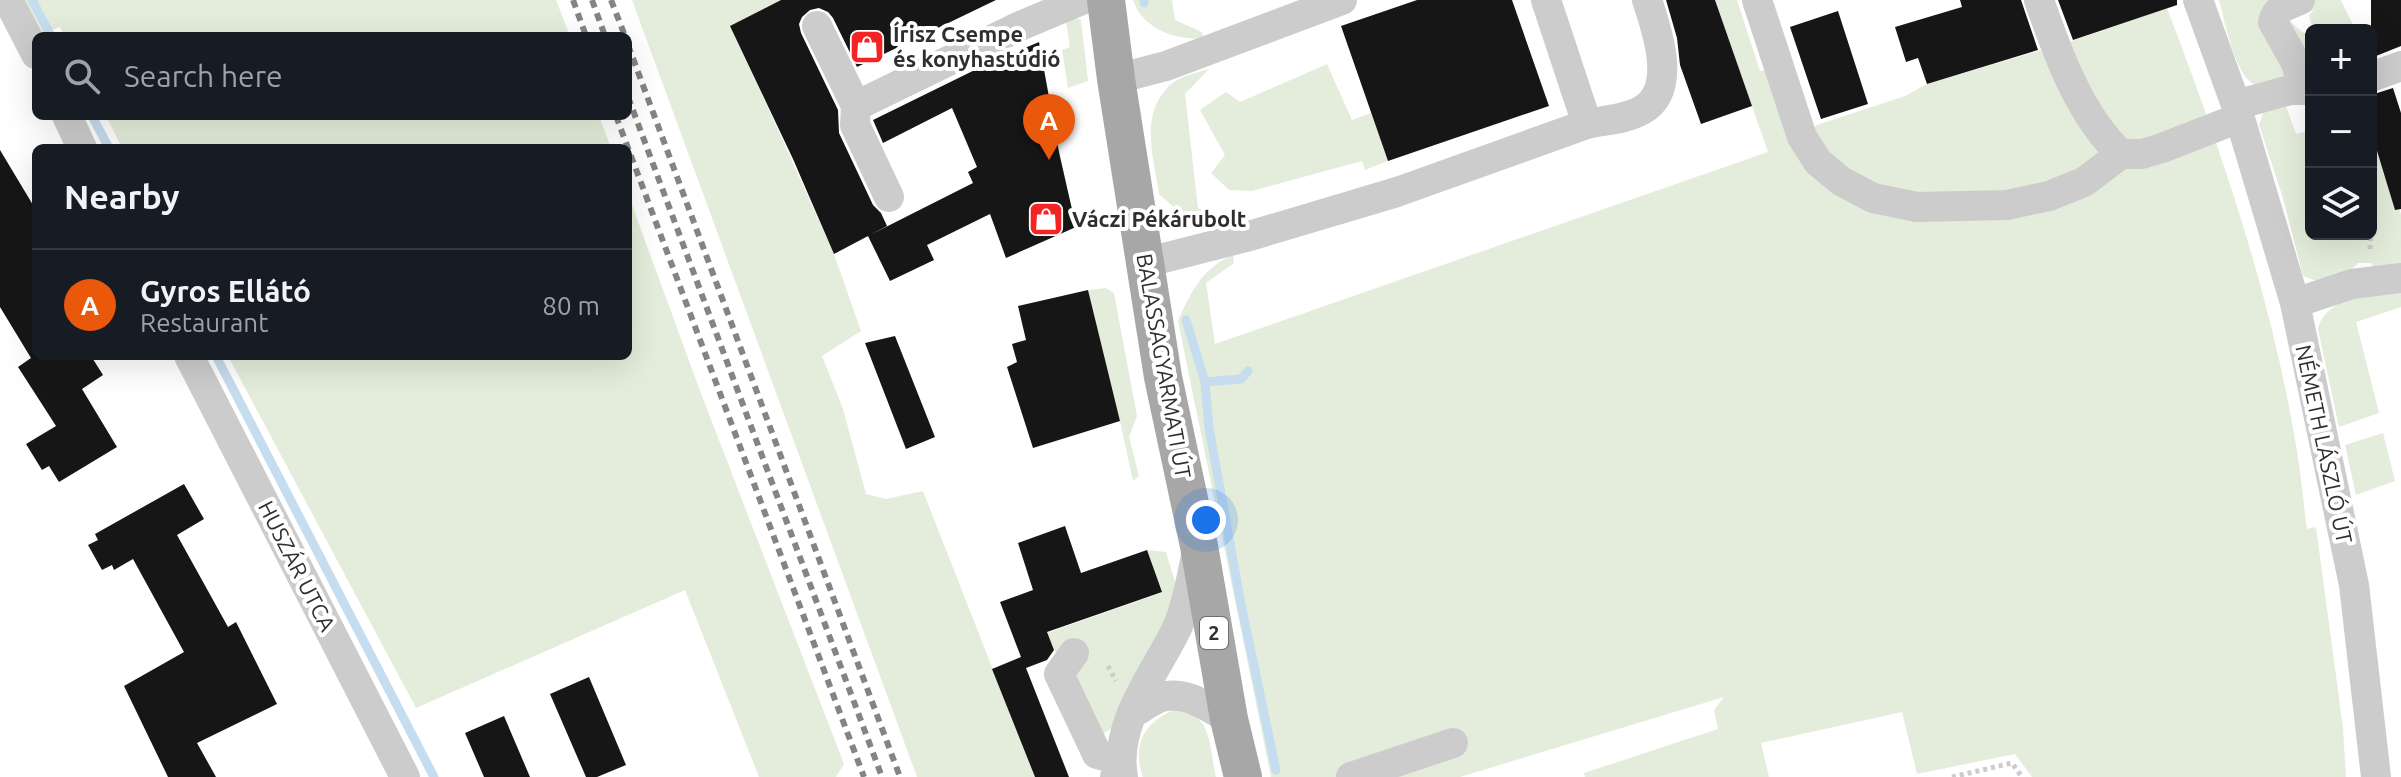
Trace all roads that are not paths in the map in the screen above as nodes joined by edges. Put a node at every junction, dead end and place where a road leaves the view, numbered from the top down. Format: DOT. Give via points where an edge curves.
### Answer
graph roads {
  1 [pos="8,0"];
  2 [pos="1082,0"];
  3 [pos="1106,0"];
  4 [pos="1342,0"];
  5 [pos="1546,0"];
  6 [pos="1647,0"];
  7 [pos="1757,0"];
  8 [pos="2039,0"];
  9 [pos="2300,0"];
  10 [pos="2202,6"];
  11 [pos="817,26"];
  12 [pos="32,46"];
  13 [pos="2401,66"];
  14 [pos="2377,75"];
  15 [pos="1116,79"];
  16 [pos="2305,86"];
  17 [pos="2305,89"];
  18 [pos="856,106"];
  19 [pos="2238,112"];
  20 [pos="69,120"];
  21 [pos="1587,124"];
  22 [pos="80,144"];
  23 [pos="2121,154"];
  24 [pos="889,197"];
  25 [pos="1144,263"];
  26 [pos="2401,278"];
  27 [pos="2295,303"];
  28 [pos="191,360"];
  29 [pos="1199,546"];
  30 [pos="1074,653"];
  31 [pos="1133,713"];
  32 [pos="1229,719"];
  33 [pos="1453,743"];
  34 [pos="1119,771"];
  35 [pos="405,777"];
  36 [pos="1243,777"];
  37 [pos="1351,777"];
  38 [pos="2376,777"];
  1 -- 12 [label="street"];
  2 -- 18 [label="street"];
  3 -- 15 [label="main road, BALASSAGYARMATI ÚT / 2"];
  4 -- 15 [label="street" via="1166,66"];
  5 -- 21 [label="street"];
  6 -- 21 [label="street" via="1670,57 1658,93 1645,109"];
  7 -- 23 [label="street" via="1802,137 1818,162 1873,198 1917,207 2007,205 2084,182"];
  8 -- 23 [label="street" via="2061,63 2108,142"];
  9 -- 16 [label="street" via="2282,7 2273,22"];
  10 -- 19 [label="street, NÉMETH LÁSZLÓ ÚT"];
  11 -- 18 [label="street"];
  13 -- 14 [label="street"];
  15 -- 25 [label="main road, BALASSAGYARMATI ÚT / 2"];
  17 -- 19 [label="street"];
  18 -- 24 [label="street" via="855,125"];
  19 -- 23 [label="street" via="2162,148"];
  19 -- 27 [label="street, NÉMETH LÁSZLÓ ÚT"];
  20 -- 22 [label="street"];
  21 -- 25 [label="street" via="1397,192"];
  25 -- 29 [label="main road, BALASSAGYARMATI ÚT / 2"];
  26 -- 27 [label="street" via="2352,284"];
  27 -- 38 [label="street, NÉMETH LÁSZLÓ ÚT" via="2354,585"];
  28 -- 35 [label="street, HUSZÁR UTCA"];
  29 -- 31 [label="street" via="1177,628"];
  29 -- 32 [label="main road, BALASSAGYARMATI ÚT / 2"];
  30 -- 34 [label="street" via="1059,674 1097,754"];
  31 -- 32 [label="street" via="1161,697 1179,696"];
  31 -- 34 [label="street"];
  32 -- 36 [label="main road, BALASSAGYARMATI ÚT / 2"];
  33 -- 37 [label="street"];
}
